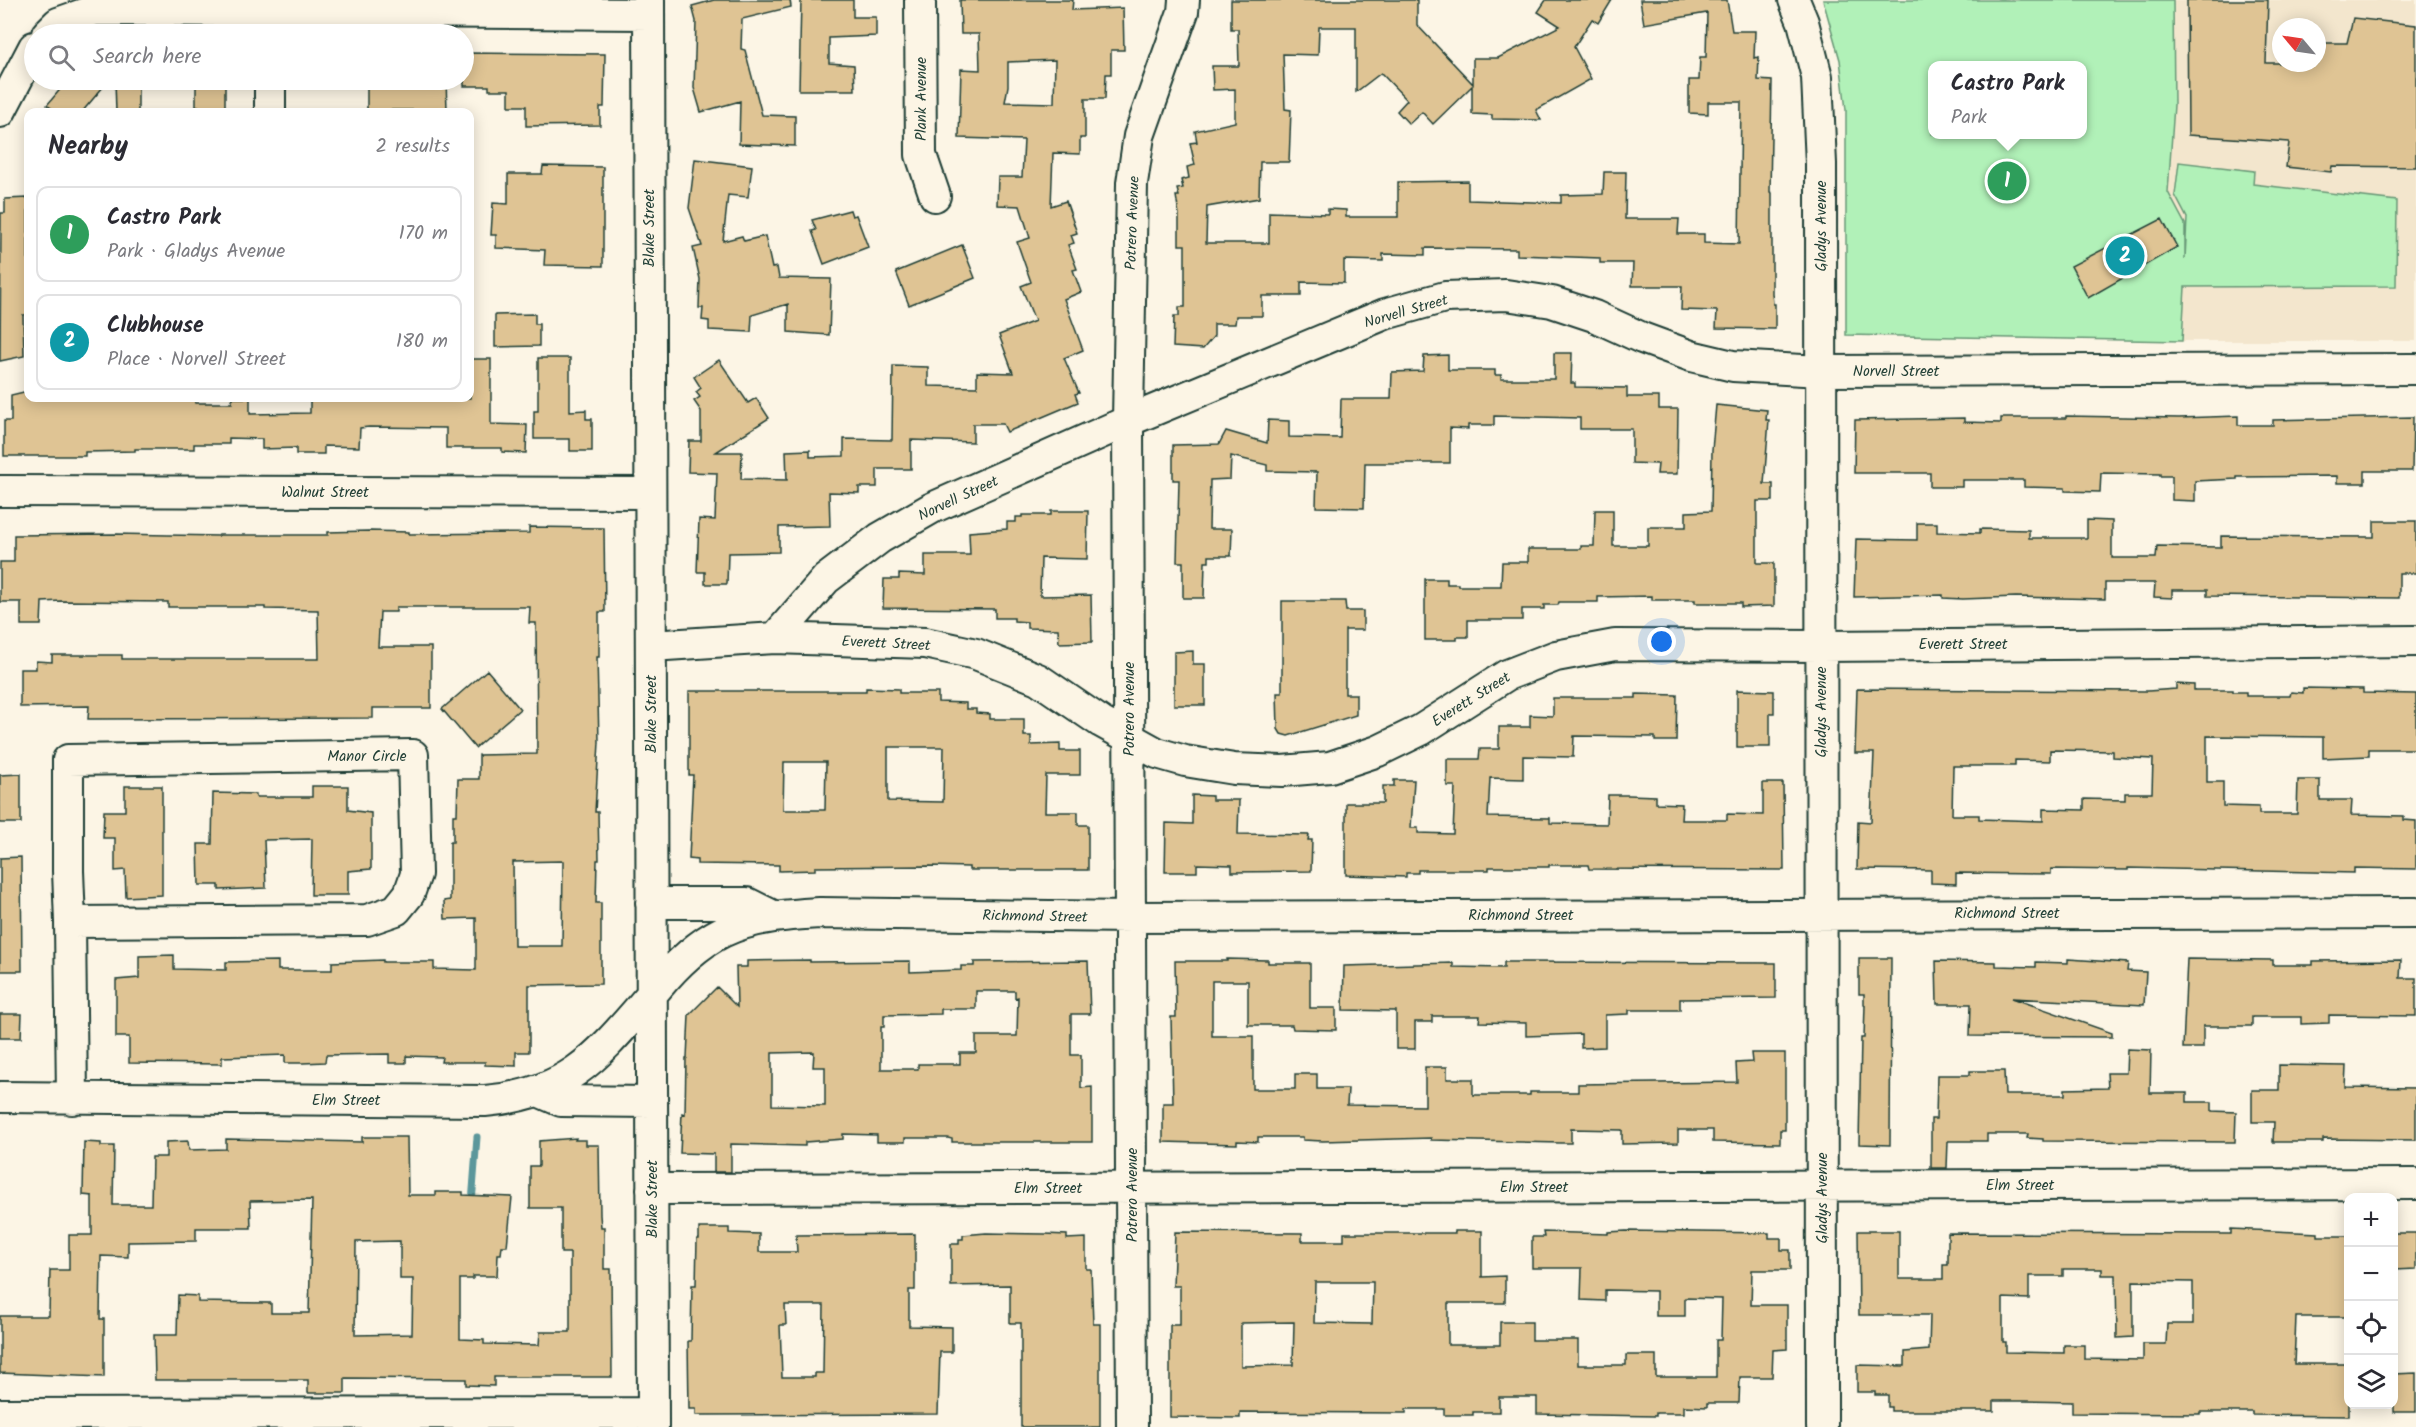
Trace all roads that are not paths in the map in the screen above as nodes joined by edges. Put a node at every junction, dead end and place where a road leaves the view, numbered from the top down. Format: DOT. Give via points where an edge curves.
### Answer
graph roads {
  1 [pos="920,0"];
  2 [pos="1185,0"];
  3 [pos="1794,0"];
  4 [pos="649,7"];
  5 [pos="56,24"];
  6 [pos="270,24"];
  7 [pos="24,66"];
  8 [pos="270,90"];
  9 [pos="270,108"];
  10 [pos="0,112"];
  11 [pos="935,196"];
  12 [pos="2416,369"];
  13 [pos="1821,371"];
  14 [pos="1128,421"];
  15 [pos="0,491"];
  16 [pos="650,493"];
  17 [pos="775,638"];
  18 [pos="2416,641"];
  19 [pos="1821,645"];
  20 [pos="651,646"];
  21 [pos="1130,738"];
  22 [pos="651,903"];
  23 [pos="1821,913"];
  24 [pos="2416,913"];
  25 [pos="773,916"];
  26 [pos="1131,917"];
  27 [pos="70,922"];
  28 [pos="652,993"];
  29 [pos="538,1091"];
  30 [pos="0,1097"];
  31 [pos="72,1099"];
  32 [pos="651,1102"];
  33 [pos="2416,1184"];
  34 [pos="1822,1186"];
  35 [pos="1132,1188"];
  36 [pos="652,1189"];
  37 [pos="0,1414"];
  38 [pos="652,1420"];
  39 [pos="1132,1427"];
  40 [pos="1822,1427"];
  1 -- 11 [label="street, Plank Avenue" via="921,155"];
  2 -- 14 [label="street, Potrero Avenue" via="1138,136 1132,183"];
  3 -- 13 [label="street, Gladys Avenue" via="1817,77"];
  4 -- 6 [label="street"];
  4 -- 16 [label="street, Blake Street"];
  5 -- 6 [label="street" via="95,10"];
  7 -- 10 [label="street"];
  8 -- 9 [label="street"];
  12 -- 13 [label="street, Norvell Street"];
  13 -- 14 [label="street, Norvell Street" via="1733,366 1691,356 1552,302 1506,295 1445,297 1385,314"];
  13 -- 19 [label="street, Gladys Avenue"];
  14 -- 17 [label="street, Norvell Street" via="932,508 880,538 826,579"];
  14 -- 21 [label="street, Potrero Avenue"];
  15 -- 16 [label="street, Walnut Street"];
  16 -- 20 [label="street, Blake Street"];
  17 -- 20 [label="street"];
  17 -- 21 [label="street, Everett Street" via="926,643 976,654 1038,679"];
  18 -- 19 [label="street, Everett Street"];
  19 -- 21 [label="street, Everett Street" via="1615,645 1556,656 1507,675 1421,730 1378,751 1330,767 1234,769 1157,753"];
  19 -- 23 [label="street, Gladys Avenue"];
  20 -- 22 [label="street, Blake Street"];
  21 -- 26 [label="street, Potrero Avenue"];
  22 -- 25 [label="street" via="747,903"];
  22 -- 28 [label="street, Blake Street"];
  23 -- 24 [label="street, Richmond Street"];
  23 -- 26 [label="street, Richmond Street"];
  23 -- 34 [label="street, Gladys Avenue"];
  25 -- 26 [label="street, Richmond Street" via="820,913"];
  25 -- 28 [label="street, Richmond Street" via="722,932 679,962"];
  26 -- 35 [label="street, Potrero Avenue"];
  27 -- 27 [label="street, Manor Circle" via="367,920 396,910 409,894 416,874 413,755 68,760"];
  27 -- 31 [label="street, Manor Circle"];
  28 -- 29 [label="street, Elm Street" via="605,1048 577,1072"];
  28 -- 32 [label="street, Blake Street"];
  29 -- 31 [label="street, Elm Street" via="513,1099 485,1101"];
  29 -- 32 [label="street" via="561,1101"];
  30 -- 31 [label="street, Elm Street"];
  32 -- 36 [label="street, Blake Street"];
  33 -- 34 [label="street, Elm Street"];
  34 -- 35 [label="street, Elm Street"];
  34 -- 40 [label="street, Gladys Avenue"];
  35 -- 36 [label="street, Elm Street"];
  35 -- 39 [label="street, Potrero Avenue"];
  36 -- 38 [label="street, Blake Street"];
  37 -- 38 [label="street"];
}
